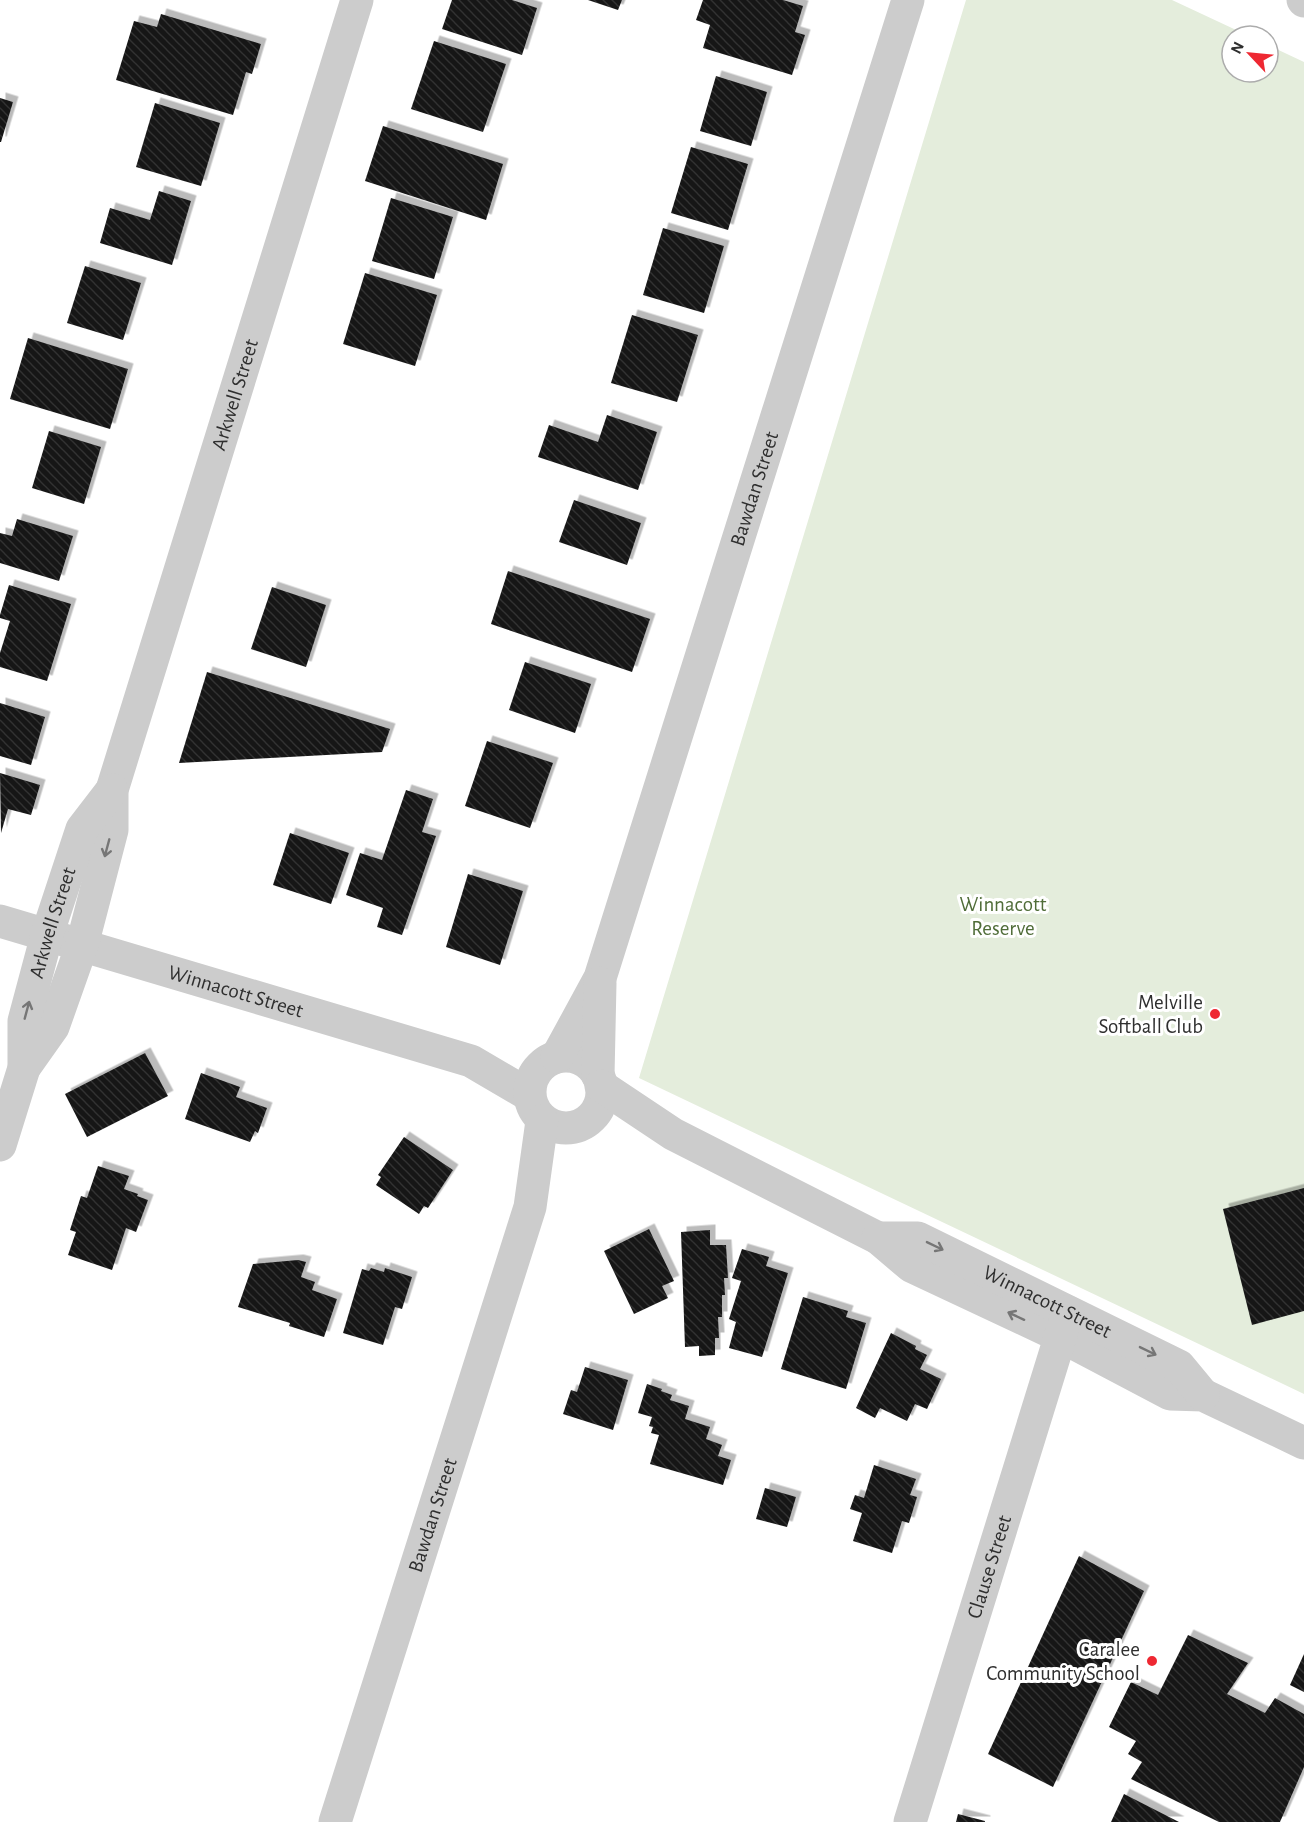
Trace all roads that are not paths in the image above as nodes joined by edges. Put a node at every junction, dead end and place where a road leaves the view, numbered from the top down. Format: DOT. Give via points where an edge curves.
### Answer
graph roads {
  1 [pos="357,0"];
  2 [pos="908,0"];
  3 [pos="112,790"];
  4 [pos="0,921"];
  5 [pos="46,935"];
  6 [pos="82,945"];
  7 [pos="600,978"];
  8 [pos="471,1061"];
  9 [pos="549,1061"];
  10 [pos="24,1068"];
  11 [pos="600,1081"];
  12 [pos="558,1116"];
  13 [pos="673,1134"];
  14 [pos="0,1145"];
  15 [pos="1064,1324"];
  16 [pos="1304,1443"];
  17 [pos="335,1822"];
  18 [pos="910,1822"];
  1 -- 3 [label="street, Arkwell Street"];
  2 -- 7 [label="street, Bawdan Street"];
  3 -- 5 [label="street, Arkwell Street" via="82,829"];
  3 -- 6 [label="street, Arkwell Street, one-way" via="112,830"];
  4 -- 5 [label="street, Winnacott Street"];
  5 -- 6 [label="street, Winnacott Street"];
  10 -- 5 [label="street, Arkwell Street, one-way" via="24,1021"];
  6 -- 8 [label="street, Winnacott Street"];
  6 -- 10 [label="street, Arkwell Street" via="53,1027"];
  7 -- 9 [label="street, Bawdan Street"];
  7 -- 11 [label="street, Bawdan Street"];
  8 -- 9 [label="street, Winnacott Street"];
  8 -- 12 [label="street, Winnacott Street"];
  9 -- 11 [label="street" via="575,1057 585,1061"];
  9 -- 12 [label="street" via="531,1080"];
  10 -- 14 [label="street, Arkwell Street"];
  11 -- 12 [label="street" via="599,1107"];
  11 -- 13 [label="street, Winnacott Street"];
  12 -- 13 [label="street, Winnacott Street"];
  12 -- 17 [label="street, Bawdan Street"];
  13 -- 15 [label="street, Winnacott Street" via="878,1238 911,1266"];
  15 -- 16 [label="street, Winnacott Street" via="1170,1394 1203,1395"];
  15 -- 18 [label="street, Clause Street"];
}
